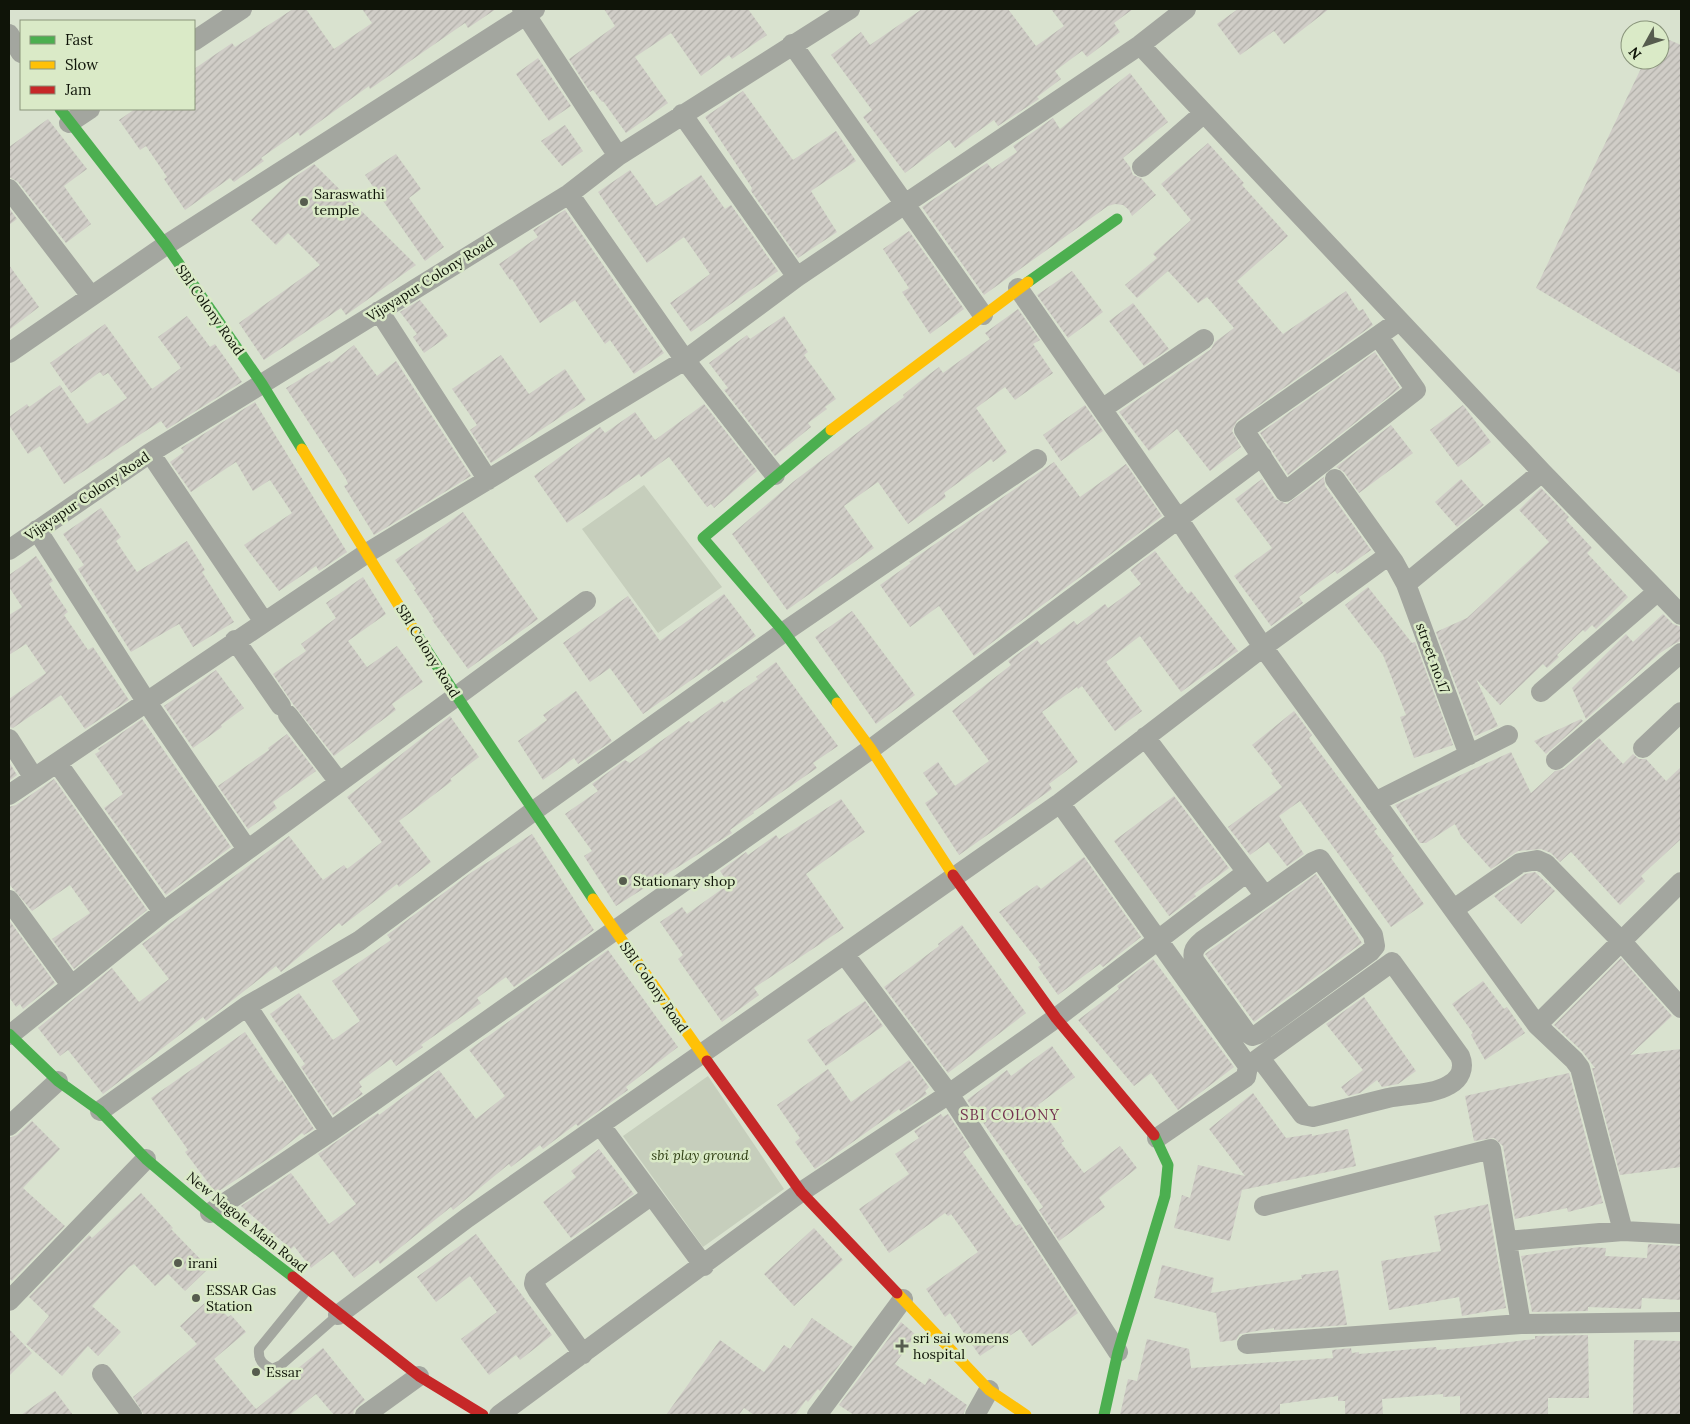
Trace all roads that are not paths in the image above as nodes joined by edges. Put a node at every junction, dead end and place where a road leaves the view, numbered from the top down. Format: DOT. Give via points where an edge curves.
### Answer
graph roads {
  1 [pos="242,9"];
  2 [pos="850,9"];
  3 [pos="1186,9"];
  4 [pos="528,11"];
  5 [pos="9,34"];
  6 [pos="195,40"];
  7 [pos="792,44"];
  8 [pos="1140,45"];
  9 [pos="20,51"];
  10 [pos="86,110"];
  11 [pos="1204,113"];
  12 [pos="682,114"];
  13 [pos="64,116"];
  14 [pos="618,156"];
  15 [pos="1142,167"];
  16 [pos="9,189"];
  17 [pos="569,194"];
  18 [pos="904,202"];
  19 [pos="1117,219"];
  20 [pos="166,245"];
  21 [pos="797,277"];
  22 [pos="1018,288"];
  23 [pos="91,296"];
  24 [pos="378,311"];
  25 [pos="983,315"];
  26 [pos="1398,321"];
  27 [pos="1378,336"];
  28 [pos="1204,339"];
  29 [pos="1416,340"];
  30 [pos="9,353"];
  31 [pos="1393,358"];
  32 [pos="685,360"];
  33 [pos="262,384"];
  34 [pos="1102,409"];
  35 [pos="150,453"];
  36 [pos="1262,456"];
  37 [pos="1037,459"];
  38 [pos="1542,472"];
  39 [pos="775,475"];
  40 [pos="1336,479"];
  41 [pos="488,480"];
  42 [pos="1179,520"];
  43 [pos="37,530"];
  44 [pos="9,550"];
  45 [pos="367,553"];
  46 [pos="1391,558"];
  47 [pos="1406,584"];
  48 [pos="1657,592"];
  49 [pos="586,601"];
  50 [pos="1681,615"];
  51 [pos="264,622"];
  52 [pos="784,632"];
  53 [pos="235,640"];
  54 [pos="1263,647"];
  55 [pos="1681,653"];
  56 [pos="1541,692"];
  57 [pos="455,696"];
  58 [pos="146,701"];
  59 [pos="1681,712"];
  60 [pos="1508,735"];
  61 [pos="1145,737"];
  62 [pos="9,740"];
  63 [pos="1644,748"];
  64 [pos="871,749"];
  65 [pos="1469,756"];
  66 [pos="1556,760"];
  67 [pos="58,764"];
  68 [pos="34,778"];
  69 [pos="339,782"];
  70 [pos="9,795"];
  71 [pos="1375,802"];
  72 [pos="1060,803"];
  73 [pos="535,810"];
  74 [pos="247,849"];
  75 [pos="1247,872"];
  76 [pos="954,876"];
  77 [pos="1681,882"];
  78 [pos="1265,896"];
  79 [pos="9,900"];
  80 [pos="1454,909"];
  81 [pos="162,912"];
  82 [pos="1185,919"];
  83 [pos="613,930"];
  84 [pos="1158,940"];
  85 [pos="1202,942"];
  86 [pos="1622,942"];
  87 [pos="845,955"];
  88 [pos="71,985"];
  89 [pos="247,1006"];
  90 [pos="1681,1008"];
  91 [pos="1056,1018"];
  92 [pos="1537,1025"];
  93 [pos="9,1034"];
  94 [pos="703,1055"];
  95 [pos="1254,1062"];
  96 [pos="58,1081"];
  97 [pos="949,1094"];
  98 [pos="100,1111"];
  99 [pos="9,1126"];
  100 [pos="601,1126"];
  101 [pos="330,1132"];
  102 [pos="1158,1138"];
  103 [pos="146,1159"];
  104 [pos="801,1192"];
  105 [pos="652,1195"];
  106 [pos="1264,1206"];
  107 [pos="210,1213"];
  108 [pos="1623,1231"];
  109 [pos="1681,1234"];
  110 [pos="1507,1241"];
  111 [pos="704,1266"];
  112 [pos="306,1290"];
  113 [pos="903,1299"];
  114 [pos="9,1301"];
  115 [pos="338,1315"];
  116 [pos="1681,1322"];
  117 [pos="1521,1324"];
  118 [pos="1247,1344"];
  119 [pos="1118,1352"];
  120 [pos="583,1354"];
  121 [pos="102,1374"];
  122 [pos="419,1376"];
  123 [pos="990,1390"];
  124 [pos="125,1413"];
  125 [pos="366,1415"];
  126 [pos="482,1415"];
  127 [pos="499,1415"];
  128 [pos="817,1415"];
  129 [pos="974,1415"];
  130 [pos="1026,1415"];
  131 [pos="1104,1415"];
  1 -- 6 [label="street"];
  2 -- 7 [label="street, Vijayapur Colony Road"];
  3 -- 8 [label="street"];
  4 -- 14 [label="street"];
  4 -- 20 [label="street"];
  5 -- 9 [label="street"];
  7 -- 12 [label="street, Vijayapur Colony Road"];
  7 -- 18 [label="street"];
  8 -- 11 [label="street"];
  8 -- 18 [label="street"];
  10 -- 13 [label="street"];
  11 -- 15 [label="street"];
  11 -- 26 [label="street"];
  12 -- 14 [label="street, Vijayapur Colony Road"];
  12 -- 21 [label="street"];
  13 -- 20 [label="street, SBI Colony Road"];
  14 -- 17 [label="street, Vijayapur Colony Road"];
  16 -- 23 [label="street"];
  17 -- 24 [label="street, Vijayapur Colony Road"];
  17 -- 32 [label="street"];
  18 -- 21 [label="street"];
  18 -- 25 [label="street"];
  19 -- 22 [label="street"];
  20 -- 23 [label="street"];
  20 -- 33 [label="street, SBI Colony Road"];
  21 -- 32 [label="street"];
  22 -- 25 [label="street"];
  22 -- 34 [label="street"];
  23 -- 30 [label="street"];
  24 -- 33 [label="street, Vijayapur Colony Road"];
  24 -- 41 [label="street"];
  25 -- 39 [label="street"];
  26 -- 27 [label="street"];
  26 -- 29 [label="street"];
  27 -- 31 [label="street"];
  27 -- 36 [label="street" via="1244,430"];
  28 -- 34 [label="street"];
  29 -- 31 [label="street"];
  29 -- 38 [label="street"];
  31 -- 36 [label="street" via="1416,390 1285,492"];
  32 -- 39 [label="street"];
  32 -- 41 [label="street"];
  33 -- 35 [label="street, Vijayapur Colony Road"];
  33 -- 45 [label="street, SBI Colony Road"];
  34 -- 42 [label="street"];
  35 -- 43 [label="street, Vijayapur Colony Road"];
  35 -- 51 [label="street"];
  36 -- 42 [label="street"];
  37 -- 52 [label="street"];
  38 -- 47 [label="street"];
  38 -- 48 [label="street"];
  39 -- 52 [label="street" via="703,538"];
  40 -- 46 [label="street, street no.17"];
  41 -- 45 [label="street"];
  42 -- 54 [label="street"];
  42 -- 64 [label="street"];
  43 -- 44 [label="street, Vijayapur Colony Road"];
  43 -- 58 [label="street"];
  45 -- 51 [label="street"];
  45 -- 57 [label="street, SBI Colony Road"];
  46 -- 47 [label="street, street no.17"];
  46 -- 54 [label="street"];
  47 -- 65 [label="street, street no.17"];
  48 -- 50 [label="street"];
  48 -- 56 [label="street"];
  49 -- 57 [label="street"];
  51 -- 53 [label="street"];
  52 -- 64 [label="street"];
  52 -- 73 [label="street"];
  53 -- 58 [label="street"];
  53 -- 69 [label="street"];
  54 -- 61 [label="street"];
  54 -- 71 [label="street"];
  55 -- 66 [label="street"];
  57 -- 69 [label="street"];
  57 -- 73 [label="street, SBI Colony Road"];
  58 -- 67 [label="street"];
  58 -- 74 [label="street"];
  59 -- 63 [label="street"];
  60 -- 65 [label="street"];
  61 -- 72 [label="street"];
  61 -- 75 [label="street"];
  62 -- 68 [label="street"];
  64 -- 76 [label="street"];
  64 -- 83 [label="street"];
  65 -- 71 [label="street"];
  67 -- 68 [label="street"];
  67 -- 81 [label="street"];
  68 -- 70 [label="street"];
  69 -- 74 [label="street"];
  71 -- 80 [label="street"];
  72 -- 76 [label="street"];
  72 -- 84 [label="street"];
  73 -- 83 [label="street, SBI Colony Road"];
  73 -- 89 [label="street" via="359,941"];
  74 -- 81 [label="street"];
  75 -- 78 [label="street"];
  75 -- 82 [label="street"];
  76 -- 87 [label="street"];
  76 -- 91 [label="street"];
  77 -- 86 [label="street"];
  78 -- 85 [label="street"];
  78 -- 85 [label="street" via="1320,859 1374,936 1375,946 1252,1036 1194,960 1195,947"];
  79 -- 88 [label="street"];
  80 -- 86 [label="street" via="1520,863 1538,860 1546,864"];
  80 -- 92 [label="street"];
  81 -- 88 [label="street"];
  82 -- 84 [label="street"];
  82 -- 85 [label="street"];
  83 -- 94 [label="street, SBI Colony Road"];
  83 -- 101 [label="street"];
  84 -- 91 [label="street"];
  84 -- 95 [label="street"];
  86 -- 90 [label="street"];
  86 -- 92 [label="street"];
  87 -- 94 [label="street"];
  87 -- 97 [label="street"];
  88 -- 93 [label="street"];
  89 -- 98 [label="street"];
  89 -- 101 [label="street"];
  91 -- 97 [label="street"];
  91 -- 102 [label="street"];
  92 -- 108 [label="street" via="1580,1068"];
  93 -- 96 [label="street, New Nagole Main Road"];
  94 -- 100 [label="street"];
  94 -- 104 [label="street, SBI Colony Road"];
  95 -- 95 [label="street" via="1392,962 1464,1065 1450,1085 1437,1090 1388,1098 1313,1117 1303,1115"];
  95 -- 102 [label="street" via="1246,1077"];
  96 -- 98 [label="street, New Nagole Main Road"];
  96 -- 99 [label="street"];
  97 -- 104 [label="street"];
  97 -- 119 [label="street"];
  98 -- 103 [label="street, New Nagole Main Road"];
  100 -- 105 [label="street"];
  100 -- 115 [label="street" via="467,1218"];
  101 -- 107 [label="street"];
  102 -- 119 [label="street" via="1168,1165 1165,1196"];
  103 -- 107 [label="street, New Nagole Main Road"];
  103 -- 114 [label="street"];
  104 -- 111 [label="street"];
  104 -- 113 [label="street, SBI Colony Road"];
  105 -- 111 [label="street"];
  105 -- 120 [label="street" via="535,1279 538,1291"];
  106 -- 110 [label="street" via="1490,1149"];
  107 -- 112 [label="street, New Nagole Main Road"];
  108 -- 109 [label="street"];
  108 -- 110 [label="street"];
  110 -- 117 [label="street"];
  111 -- 120 [label="street"];
  112 -- 115 [label="street, New Nagole Main Road"];
  112 -- 115 [label="lane" via="258,1349 258,1358 264,1365 272,1369 281,1366"];
  113 -- 123 [label="street, SBI Colony Road"];
  113 -- 128 [label="street"];
  115 -- 122 [label="street, New Nagole Main Road"];
  116 -- 117 [label="street"];
  117 -- 118 [label="street"];
  119 -- 131 [label="street"];
  120 -- 127 [label="street"];
  121 -- 124 [label="street"];
  122 -- 125 [label="street"];
  122 -- 126 [label="street, New Nagole Main Road"];
  123 -- 129 [label="street"];
  123 -- 130 [label="street, SBI Colony Road"];
}
